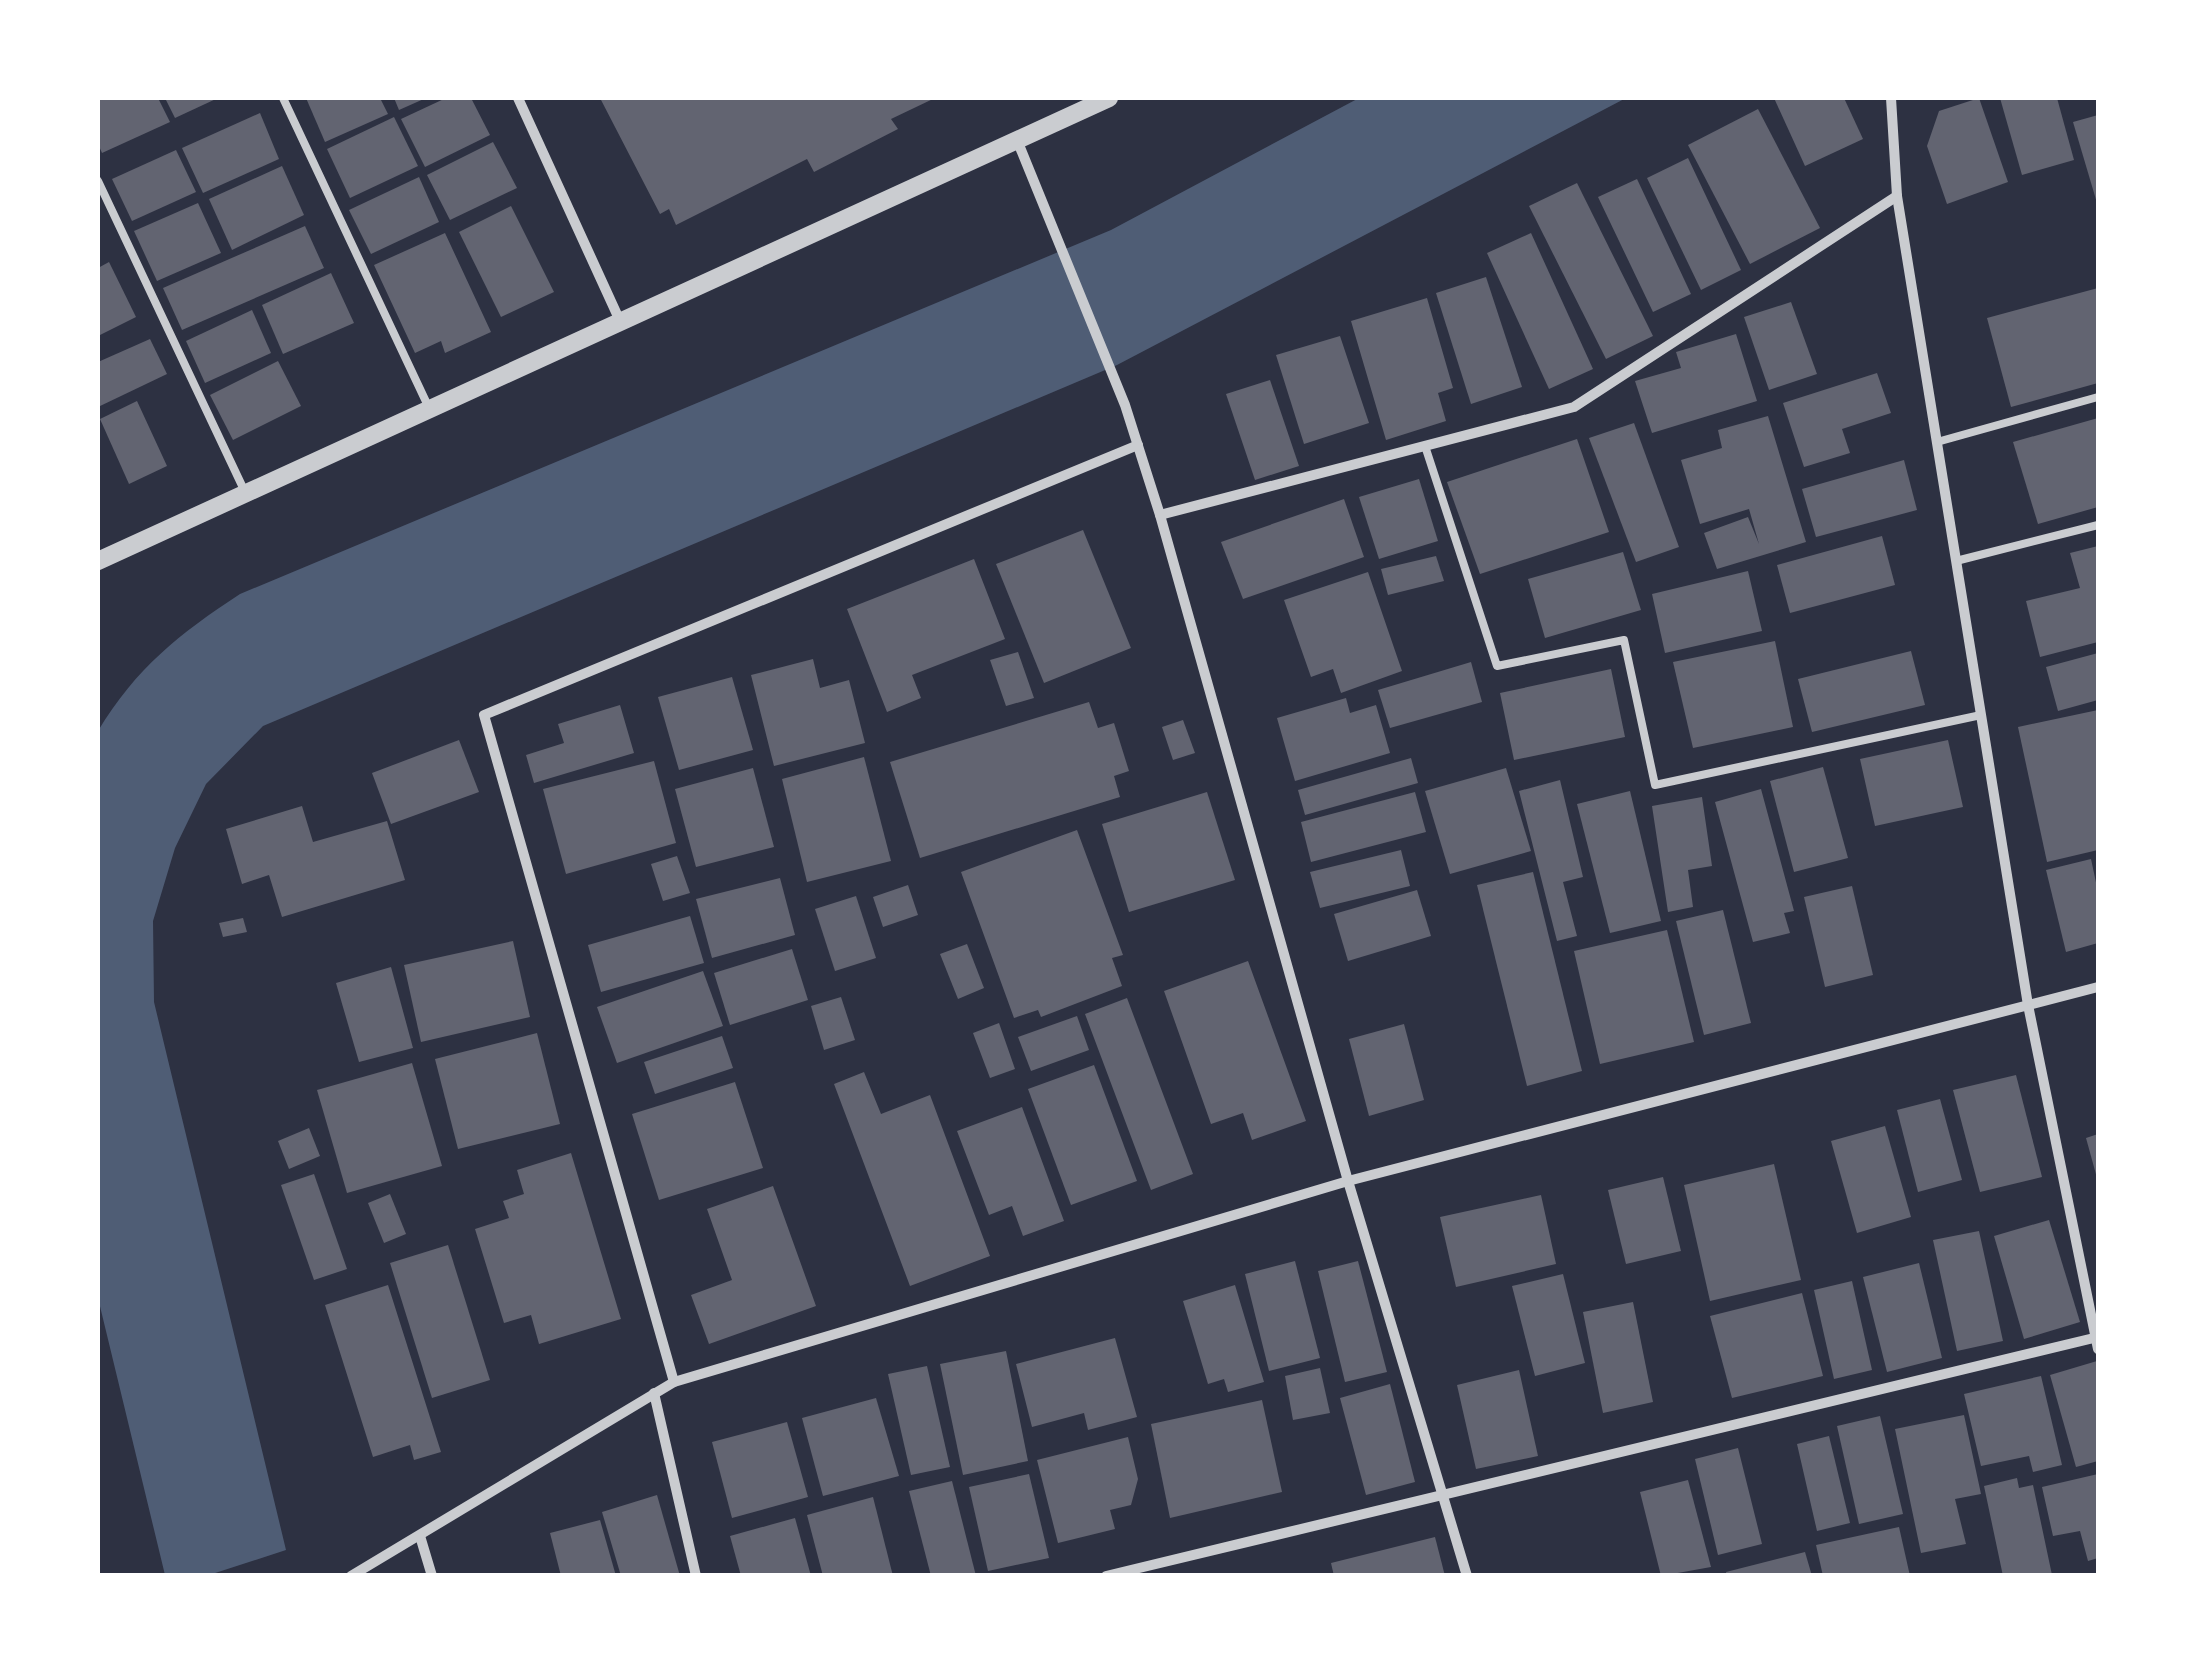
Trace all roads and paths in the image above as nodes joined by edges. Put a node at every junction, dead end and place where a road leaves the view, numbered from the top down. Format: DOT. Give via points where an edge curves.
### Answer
graph roads {
  1 [pos="283,98"];
  2 [pos="518,98"];
  3 [pos="1109,98"];
  4 [pos="1891,98"];
  5 [pos="1017,140"];
  6 [pos="98,181"];
  7 [pos="1897,196"];
  8 [pos="620,320"];
  9 [pos="2098,397"];
  10 [pos="430,408"];
  11 [pos="1936,442"];
  12 [pos="1138,444"];
  13 [pos="1425,446"];
  14 [pos="245,492"];
  15 [pos="1160,515"];
  16 [pos="2098,526"];
  17 [pos="1956,560"];
  18 [pos="98,561"];
  19 [pos="1981,715"];
  20 [pos="2098,987"];
  21 [pos="2028,1006"];
  22 [pos="1348,1180"];
  23 [pos="2097,1342"];
  24 [pos="674,1382"];
  25 [pos="654,1393"];
  26 [pos="1443,1497"];
  27 [pos="420,1536"];
  28 [pos="350,1576"];
  29 [pos="432,1576"];
  30 [pos="696,1576"];
  31 [pos="1106,1576"];
  32 [pos="1466,1576"];
  1 -- 10 [label="lane"];
  2 -- 8 [label="street"];
  3 -- 5 [label="street"];
  4 -- 7 [label="street"];
  5 -- 8 [label="street"];
  5 -- 12 [label="street"];
  6 -- 14 [label="lane"];
  7 -- 11 [label="street"];
  7 -- 13 [label="street" via="1574,407"];
  8 -- 10 [label="street"];
  9 -- 11 [label="lane"];
  10 -- 14 [label="street"];
  11 -- 17 [label="street"];
  12 -- 15 [label="street"];
  12 -- 24 [label="street" via="484,715"];
  13 -- 15 [label="street"];
  13 -- 19 [label="lane" via="1497,666 1624,640 1655,785"];
  14 -- 18 [label="street"];
  15 -- 22 [label="street"];
  16 -- 17 [label="lane"];
  17 -- 19 [label="street"];
  19 -- 21 [label="street"];
  20 -- 21 [label="street"];
  21 -- 22 [label="street"];
  21 -- 23 [label="street"];
  22 -- 24 [label="street"];
  22 -- 26 [label="street"];
  23 -- 26 [label="street"];
  24 -- 25 [label="street"];
  25 -- 27 [label="street"];
  25 -- 30 [label="street"];
  26 -- 31 [label="street"];
  26 -- 32 [label="street"];
  27 -- 28 [label="street"];
  27 -- 29 [label="street"];
}
